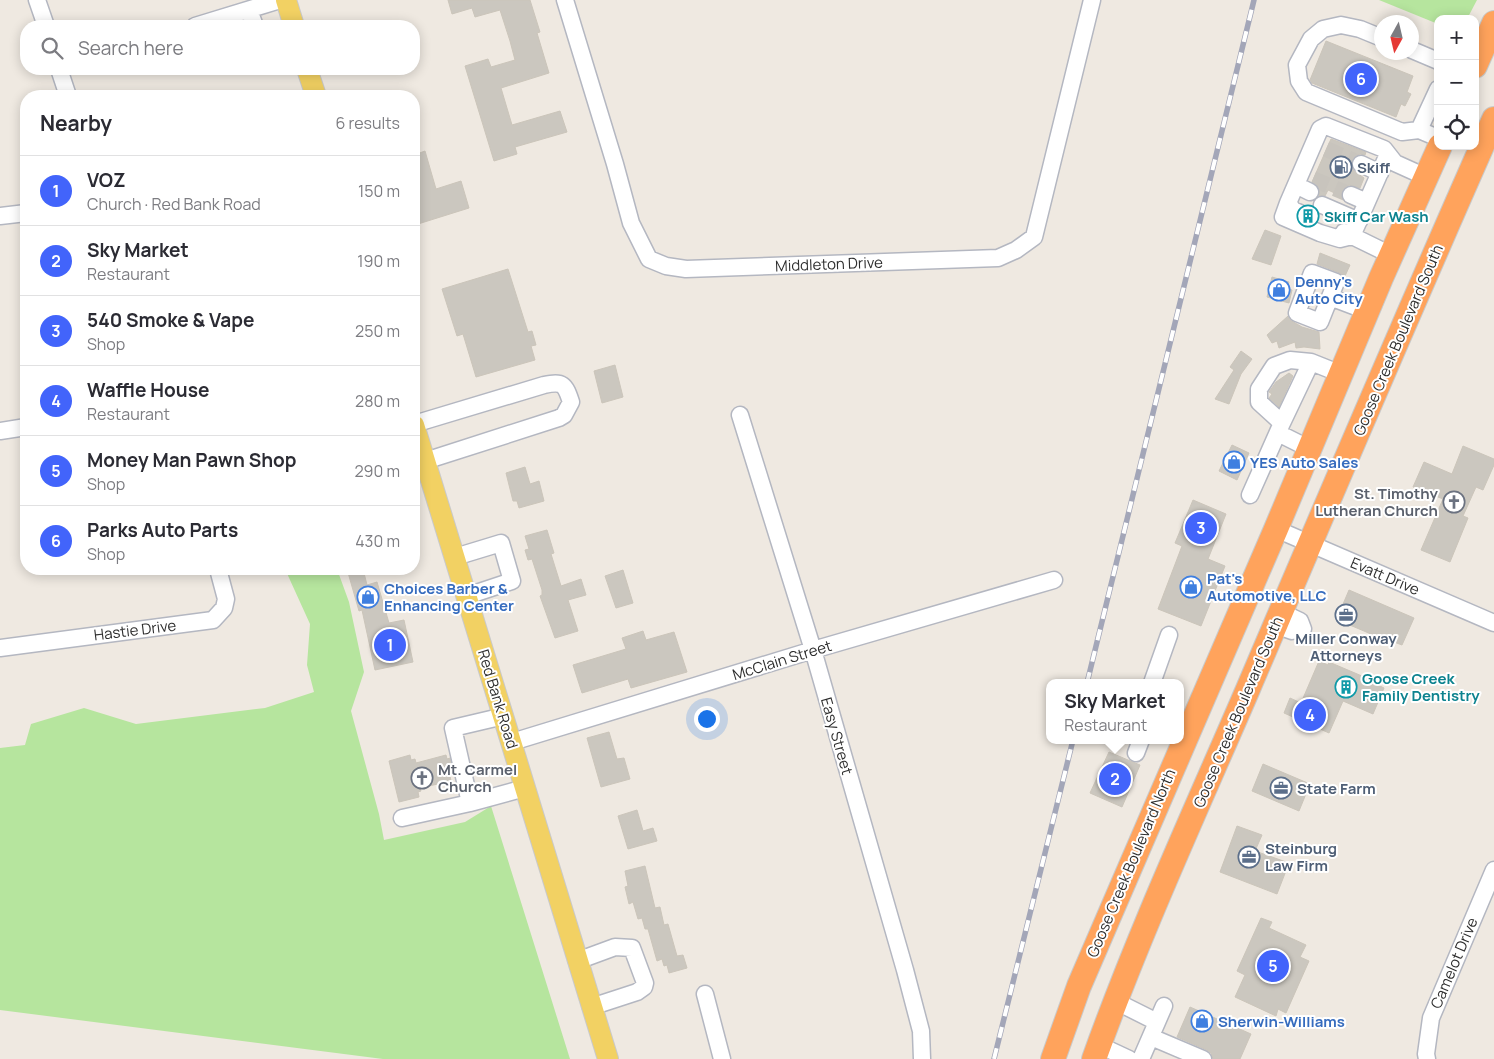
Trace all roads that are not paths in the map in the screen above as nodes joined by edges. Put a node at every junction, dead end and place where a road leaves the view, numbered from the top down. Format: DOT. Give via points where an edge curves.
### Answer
graph roads {
  1 [pos="37,0"];
  2 [pos="565,0"];
  3 [pos="1092,0"];
  4 [pos="287,1"];
  5 [pos="249,10"];
  6 [pos="44,20"];
  7 [pos="215,20"];
  8 [pos="253,20"];
  9 [pos="292,20"];
  10 [pos="1494,23"];
  11 [pos="1374,35"];
  12 [pos="1419,53"];
  13 [pos="1436,60"];
  14 [pos="1478,60"];
  15 [pos="61,75"];
  16 [pos="309,75"];
  17 [pos="66,90"];
  18 [pos="314,90"];
  19 [pos="1434,98"];
  20 [pos="1494,119"];
  21 [pos="1419,130"];
  22 [pos="1434,136"];
  23 [pos="1438,150"];
  24 [pos="1388,154"];
  25 [pos="1360,164"];
  26 [pos="1380,173"];
  27 [pos="1426,177"];
  28 [pos="1351,195"];
  29 [pos="1306,198"];
  30 [pos="1367,202"];
  31 [pos="20,214"];
  32 [pos="0,216"];
  33 [pos="1359,221"];
  34 [pos="1352,236"];
  35 [pos="1392,255"];
  36 [pos="1330,297"];
  37 [pos="1367,311"];
  38 [pos="1311,362"];
  39 [pos="1341,374"];
  40 [pos="740,415"];
  41 [pos="420,422"];
  42 [pos="20,428"];
  43 [pos="1280,428"];
  44 [pos="0,431"];
  45 [pos="420,444"];
  46 [pos="1310,449"];
  47 [pos="425,461"];
  48 [pos="1250,496"];
  49 [pos="1276,529"];
  50 [pos="1310,544"];
  51 [pos="455,557"];
  52 [pos="220,575"];
  53 [pos="1054,580"];
  54 [pos="467,596"];
  55 [pos="1494,623"];
  56 [pos="1169,635"];
  57 [pos="0,648"];
  58 [pos="813,650"];
  59 [pos="1153,679"];
  60 [pos="504,716"];
  61 [pos="1184,731"];
  62 [pos="512,742"];
  63 [pos="1179,744"];
  64 [pos="525,788"];
  65 [pos="470,802"];
  66 [pos="402,818"];
  67 [pos="1494,870"];
  68 [pos="577,961"];
  69 [pos="705,994"];
  70 [pos="1114,1001"];
  71 [pos="591,1006"];
  72 [pos="1164,1006"];
  73 [pos="1157,1022"];
  74 [pos="1151,1037"];
  75 [pos="1096,1052"];
  76 [pos="608,1059"];
  77 [pos="722,1059"];
  78 [pos="922,1059"];
  79 [pos="1053,1059"];
  80 [pos="1129,1059"];
  81 [pos="1141,1059"];
  82 [pos="1203,1059"];
  83 [pos="1427,1059"];
  1 -- 6 [label="street"];
  2 -- 3 [label="street, Middleton Drive" via="631,223 649,259 686,269 998,258 1016,250 1034,237"];
  4 -- 5 [label="street"];
  4 -- 9 [label="main road"];
  5 -- 7 [label="street"];
  5 -- 8 [label="street"];
  10 -- 14 [label="highway"];
  11 -- 21 [label="street" via="1340,24 1323,30 1311,39 1297,65 1299,81 1306,92 1402,132"];
  12 -- 13 [label="street"];
  15 -- 17 [label="street"];
  16 -- 18 [label="main road"];
  19 -- 21 [label="street"];
  20 -- 50 [label="highway, Goose Creek Boulevard South"];
  21 -- 22 [label="street"];
  23 -- 27 [label="highway, Goose Creek Boulevard North"];
  24 -- 26 [label="street"];
  24 -- 27 [label="street" via="1396,163"];
  24 -- 29 [label="street" via="1384,149 1326,126 1320,129 1320,146"];
  25 -- 26 [label="street"];
  26 -- 30 [label="street"];
  27 -- 35 [label="highway, Goose Creek Boulevard North"];
  28 -- 30 [label="street"];
  29 -- 33 [label="street" via="1334,202 1337,212"];
  29 -- 34 [label="street"];
  29 -- 34 [label="street" via="1283,217 1340,239"];
  30 -- 33 [label="street"];
  31 -- 32 [label="street"];
  33 -- 34 [label="street"];
  34 -- 35 [label="street"];
  35 -- 37 [label="highway, Goose Creek Boulevard North"];
  36 -- 37 [label="street"];
  37 -- 39 [label="highway, Goose Creek Boulevard North"];
  38 -- 39 [label="street"];
  38 -- 43 [label="street"];
  38 -- 43 [label="street" via="1290,360 1274,366 1259,389 1259,402"];
  39 -- 46 [label="highway, Goose Creek Boulevard North"];
  40 -- 58 [label="street, Easy Street"];
  41 -- 47 [label="street" via="553,383 567,388 571,402 559,418"];
  42 -- 44 [label="street"];
  43 -- 46 [label="street"];
  43 -- 48 [label="street"];
  45 -- 47 [label="main road, Red Bank Road"];
  46 -- 49 [label="highway, Goose Creek Boulevard North"];
  47 -- 51 [label="main road, Red Bank Road"];
  49 -- 50 [label="street, Evatt Drive"];
  49 -- 61 [label="highway, Goose Creek Boulevard North"];
  50 -- 55 [label="street, Evatt Drive"];
  50 -- 70 [label="highway, Goose Creek Boulevard South"];
  51 -- 54 [label="main road, Red Bank Road"];
  51 -- 54 [label="street" via="501,543 512,581"];
  52 -- 57 [label="street, Hastie Drive" via="226,599 224,608 213,620"];
  53 -- 58 [label="street, McClain Street"];
  54 -- 60 [label="main road, Red Bank Road"];
  56 -- 59 [label="street"];
  58 -- 62 [label="street, McClain Street"];
  58 -- 78 [label="street, Easy Street" via="905,970 921,1031"];
  60 -- 62 [label="main road, Red Bank Road"];
  60 -- 65 [label="street" via="453,728"];
  62 -- 64 [label="main road, Red Bank Road"];
  63 -- 79 [label="highway, Goose Creek Boulevard North" via="1079,986"];
  64 -- 65 [label="street"];
  64 -- 68 [label="main road, Red Bank Road"];
  65 -- 66 [label="street"];
  67 -- 83 [label="street, Camelot Drive" via="1431,1018"];
  68 -- 71 [label="main road, Red Bank Road"];
  68 -- 71 [label="street" via="626,946 632,948 645,983 644,988 637,992"];
  69 -- 77 [label="street"];
  70 -- 73 [label="street"];
  70 -- 75 [label="highway, Goose Creek Boulevard South"];
  71 -- 76 [label="main road, Red Bank Road"];
  72 -- 73 [label="street"];
  73 -- 74 [label="street"];
  74 -- 81 [label="street"];
  74 -- 82 [label="street"];
  75 -- 80 [label="street"];
}
